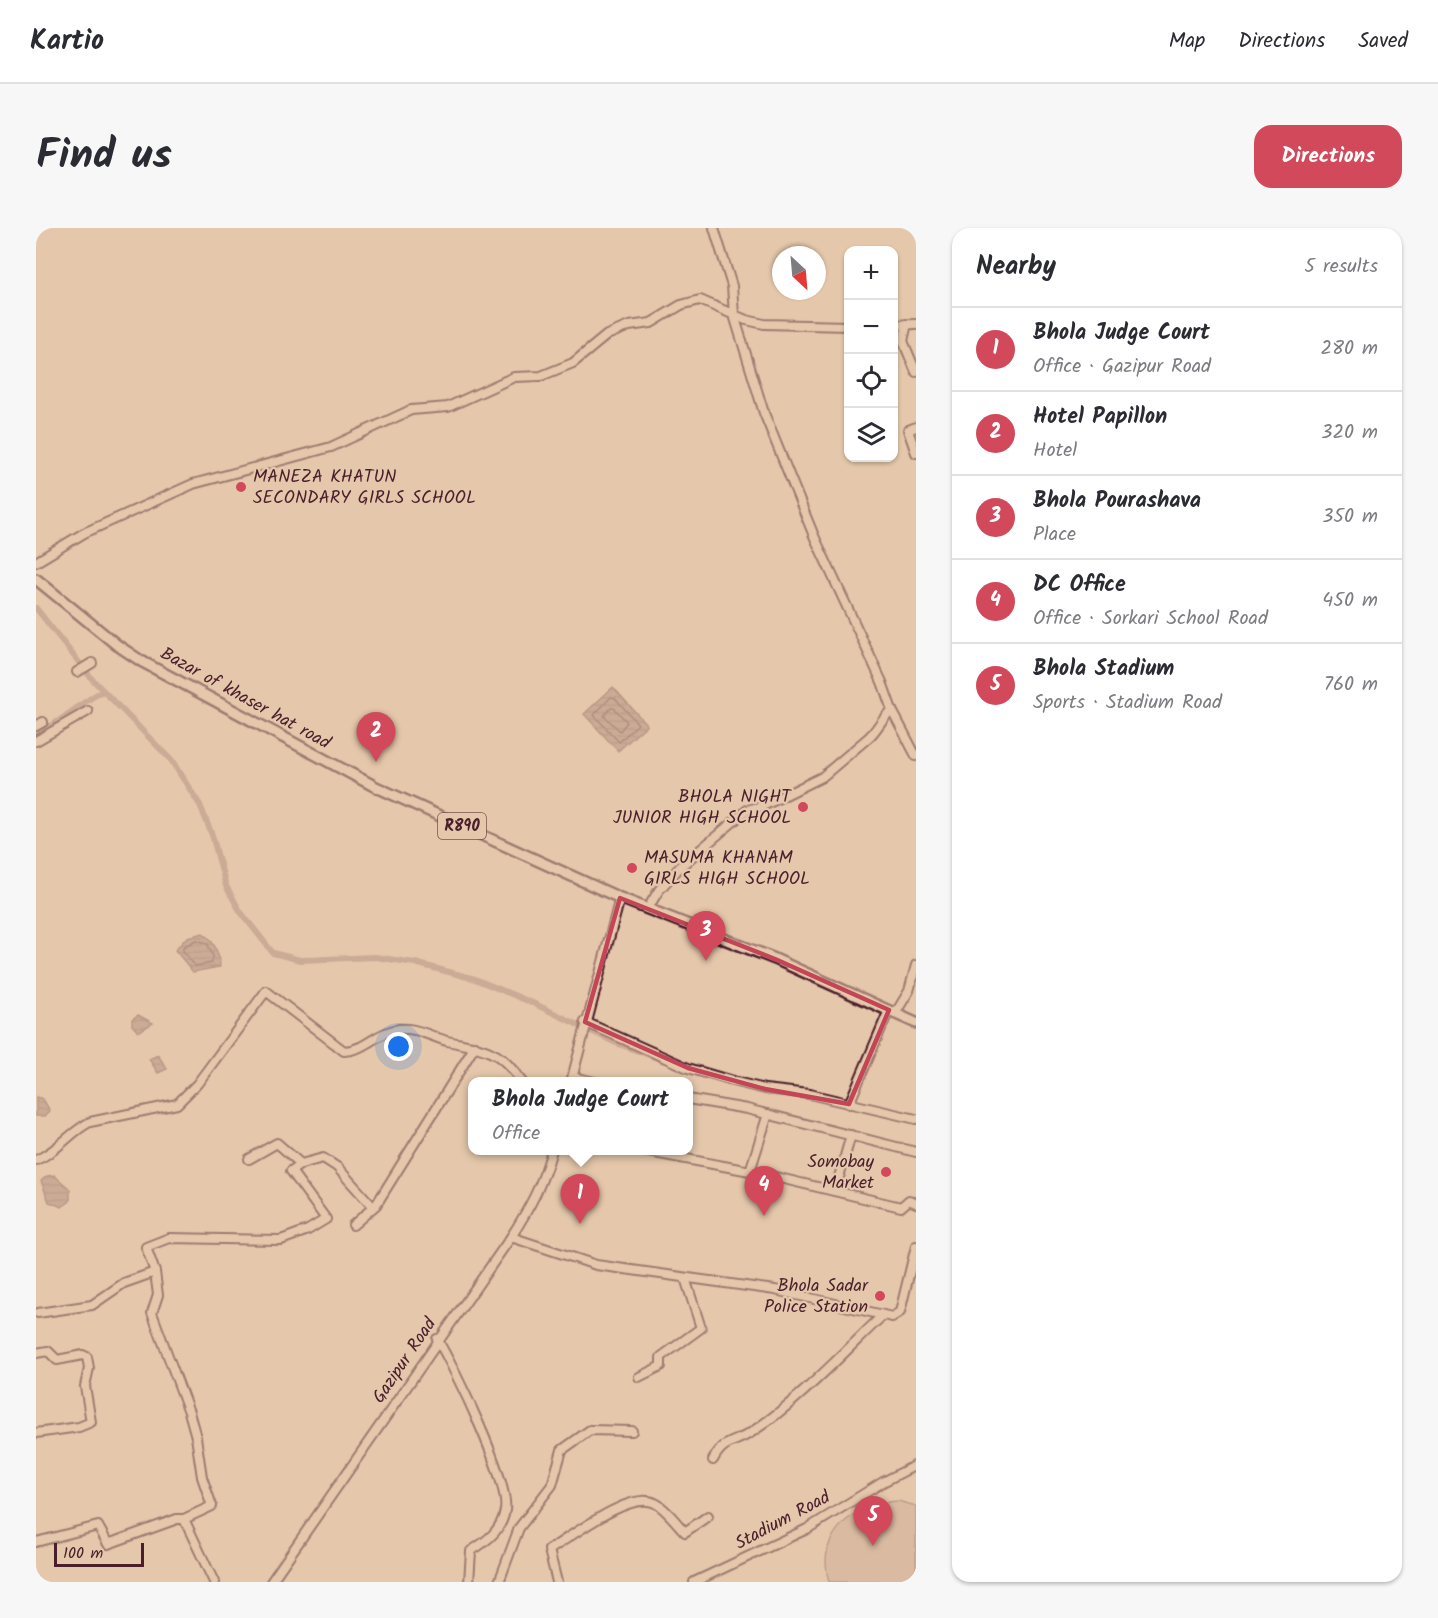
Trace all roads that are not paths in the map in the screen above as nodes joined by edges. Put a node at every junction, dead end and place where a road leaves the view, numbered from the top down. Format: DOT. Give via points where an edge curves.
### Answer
graph roads {
  1 [pos="714,228"];
  2 [pos="734,315"];
  3 [pos="907,324"];
  4 [pos="916,324"];
  5 [pos="898,325"];
  6 [pos="844,326"];
  7 [pos="916,372"];
  8 [pos="916,427"];
  9 [pos="916,453"];
  10 [pos="36,561"];
  11 [pos="36,579"];
  12 [pos="92,663"];
  13 [pos="77,672"];
  14 [pos="892,710"];
  15 [pos="88,711"];
  16 [pos="36,741"];
  17 [pos="915,752"];
  18 [pos="620,898"];
  19 [pos="648,908"];
  20 [pos="916,965"];
  21 [pos="892,1012"];
  22 [pos="585,1022"];
  23 [pos="916,1023"];
  24 [pos="475,1046"];
  25 [pos="518,1077"];
  26 [pos="573,1077"];
  27 [pos="693,1100"];
  28 [pos="849,1104"];
  29 [pos="768,1114"];
  30 [pos="916,1119"];
  31 [pos="851,1135"];
  32 [pos="916,1152"];
  33 [pos="550,1155"];
  34 [pos="665,1155"];
  35 [pos="249,1159"];
  36 [pos="36,1160"];
  37 [pos="301,1164"];
  38 [pos="750,1171"];
  39 [pos="835,1191"];
  40 [pos="916,1203"];
  41 [pos="373,1208"];
  42 [pos="353,1225"];
  43 [pos="511,1237"];
  44 [pos="916,1246"];
  45 [pos="155,1272"];
  46 [pos="685,1278"];
  47 [pos="38,1313"];
  48 [pos="883,1315"];
  49 [pos="437,1340"];
  50 [pos="36,1353"];
  51 [pos="639,1377"];
  52 [pos="632,1431"];
  53 [pos="36,1433"];
  54 [pos="713,1460"];
  55 [pos="916,1466"];
  56 [pos="708,1516"];
  57 [pos="184,1519"];
  58 [pos="36,1542"];
  59 [pos="214,1582"];
  60 [pos="271,1582"];
  61 [pos="469,1582"];
  62 [pos="499,1582"];
  63 [pos="557,1582"];
  64 [pos="694,1582"];
  1 -- 2 [label="street" via="732,286"];
  2 -- 6 [label="street" via="764,324"];
  2 -- 10 [label="street" via="700,300 681,305 651,323 607,335 562,368 541,376 514,377 448,407 411,410 331,447 193,484 84,533"];
  2 -- 14 [label="street" via="770,429"];
  3 -- 4 [label="street"];
  3 -- 5 [label="street"];
  3 -- 7 [label="street" via="903,341"];
  8 -- 9 [label="street" via="908,430"];
  11 -- 18 [label="main road, Bazar of khaser hat road / R890" via="117,645 194,691 374,786"];
  12 -- 13 [label="street"];
  14 -- 17 [label="street"];
  14 -- 19 [label="street" via="880,719 877,730 822,777 747,810 680,867"];
  15 -- 16 [label="street"];
  18 -- 19 [label="main road, Bazar of khaser hat road / R890"];
  18 -- 22 [label="street"];
  19 -- 21 [label="main road, Bazar of khaser hat road / R890" via="775,958"];
  20 -- 21 [label="street" via="909,991"];
  21 -- 23 [label="main road, Bazar of khaser hat road / R890"];
  21 -- 28 [label="street"];
  22 -- 26 [label="street"];
  22 -- 28 [label="street" via="688,1068 765,1089"];
  24 -- 25 [label="street" via="504,1060"];
  24 -- 36 [label="street" via="436,1038 419,1030 396,1029 356,1050 344,1051 266,991 197,1084 177,1104 90,1122"];
  24 -- 41 [label="street"];
  27 -- 29 [label="street"];
  28 -- 30 [label="street"];
  29 -- 31 [label="street"];
  29 -- 38 [label="street"];
  31 -- 32 [label="street"];
  31 -- 39 [label="street"];
  33 -- 43 [label="street, Gazipur Road" via="540,1186"];
  34 -- 38 [label="street"];
  35 -- 37 [label="street" via="277,1143"];
  37 -- 41 [label="street" via="323,1158 337,1167"];
  37 -- 45 [label="street" via="291,1171 326,1219 281,1240 169,1238 146,1247"];
  38 -- 39 [label="street"];
  39 -- 40 [label="street" via="901,1207 909,1200"];
  41 -- 42 [label="street"];
  43 -- 46 [label="street" via="596,1265"];
  43 -- 49 [label="street, Gazipur Road"];
  44 -- 48 [label="street" via="900,1312 892,1317"];
  45 -- 47 [label="street" via="124,1283 92,1305"];
  45 -- 57 [label="street" via="158,1295 152,1313 189,1412 212,1506"];
  46 -- 48 [label="street" via="775,1290"];
  46 -- 51 [label="street" via="701,1328 661,1357 661,1366"];
  48 -- 54 [label="street" via="788,1407 750,1434 721,1446"];
  49 -- 60 [label="street, Gazipur Road"];
  49 -- 61 [label="street" via="499,1469 506,1509 494,1536 471,1551"];
  50 -- 53 [label="street" via="48,1351 57,1360 83,1355 87,1358 85,1386 91,1422"];
  52 -- 62 [label="street" via="590,1431 562,1450 552,1485 519,1528"];
  55 -- 64 [label="street, Stadium Road" via="807,1529"];
  56 -- 63 [label="street" via="685,1532 657,1503 644,1499 633,1502 549,1550"];
  57 -- 58 [label="street" via="108,1544 98,1526"];
  57 -- 59 [label="street"];
}
